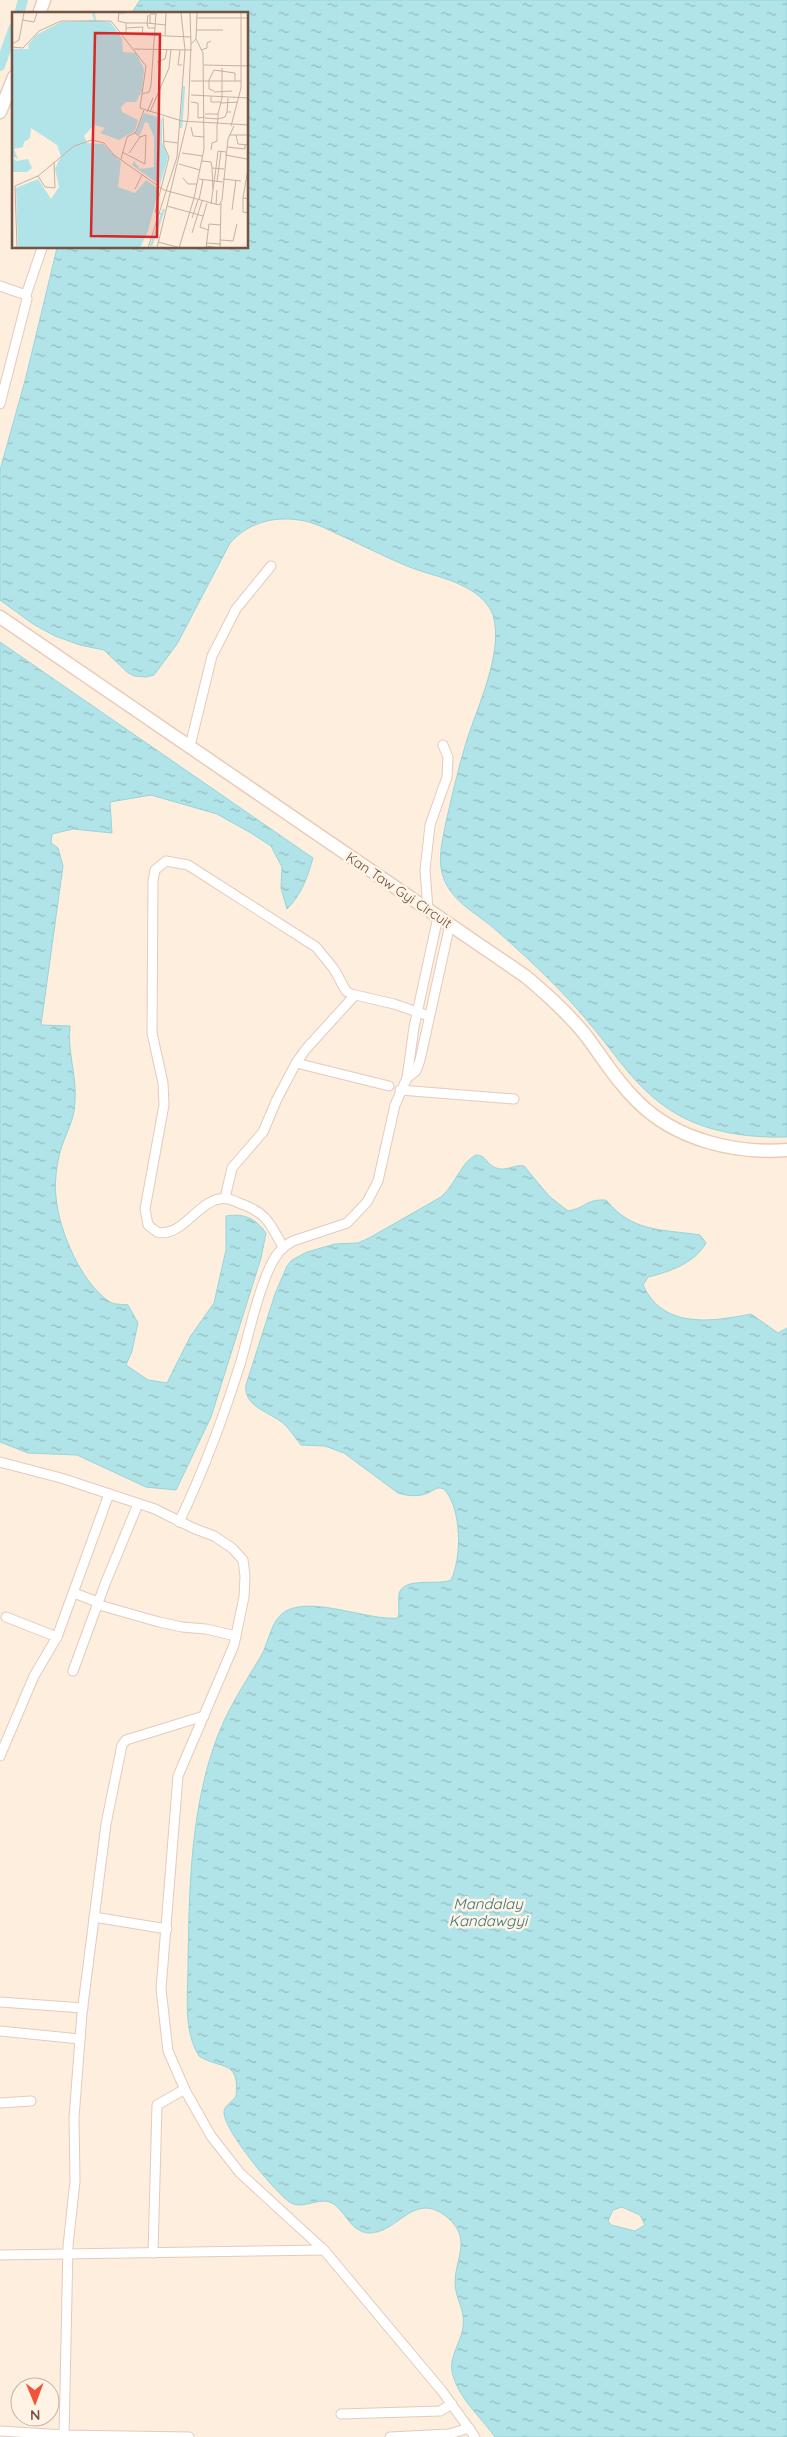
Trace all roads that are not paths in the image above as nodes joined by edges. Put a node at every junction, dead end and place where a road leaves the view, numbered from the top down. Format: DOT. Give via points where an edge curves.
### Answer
graph roads {
  1 [pos="44,0"];
  2 [pos="40,12"];
  3 [pos="12,82"];
  4 [pos="0,112"];
  5 [pos="42,249"];
  6 [pos="0,286"];
  7 [pos="26,294"];
  8 [pos="0,404"];
  9 [pos="271,566"];
  10 [pos="0,617"];
  11 [pos="443,745"];
  12 [pos="190,746"];
  13 [pos="433,913"];
  14 [pos="450,924"];
  15 [pos="355,995"];
  16 [pos="417,1013"];
  17 [pos="429,1016"];
  18 [pos="296,1062"];
  19 [pos="406,1078"];
  20 [pos="389,1086"];
  21 [pos="400,1090"];
  22 [pos="514,1099"];
  23 [pos="787,1150"];
  24 [pos="225,1198"];
  25 [pos="283,1247"];
  26 [pos="0,1462"];
  27 [pos="109,1494"];
  28 [pos="138,1504"];
  29 [pos="180,1522"];
  30 [pos="74,1593"];
  31 [pos="99,1605"];
  32 [pos="6,1617"];
  33 [pos="236,1636"];
  34 [pos="57,1637"];
  35 [pos="74,1671"];
  36 [pos="204,1716"];
  37 [pos="0,1756"];
  38 [pos="94,1917"];
  39 [pos="167,1928"];
  40 [pos="0,2002"];
  41 [pos="83,2008"];
  42 [pos="0,2031"];
  43 [pos="80,2039"];
  44 [pos="185,2089"];
  45 [pos="31,2101"];
  46 [pos="0,2103"];
  47 [pos="324,2250"];
  48 [pos="154,2253"];
  49 [pos="68,2254"];
  50 [pos="0,2255"];
  51 [pos="452,2404"];
  52 [pos="341,2414"];
  53 [pos="469,2428"];
  54 [pos="0,2431"];
  55 [pos="64,2436"];
  56 [pos="189,2437"];
  57 [pos="390,2437"];
  58 [pos="414,2437"];
  59 [pos="475,2437"];
  1 -- 2 [label="street"];
  3 -- 4 [label="street"];
  5 -- 7 [label="street"];
  6 -- 7 [label="street"];
  7 -- 8 [label="street"];
  9 -- 12 [label="street" via="236,609 212,656"];
  10 -- 12 [label="street, Kan Taw Gyi Circuit"];
  11 -- 13 [label="street" via="448,757 447,777 430,826 425,870"];
  12 -- 13 [label="street, Kan Taw Gyi Circuit"];
  13 -- 14 [label="street, Kan Taw Gyi Circuit"];
  13 -- 16 [label="street"];
  14 -- 17 [label="street"];
  14 -- 23 [label="street, Kan Taw Gyi Circuit" via="552,998 624,1087 659,1118 711,1143 759,1150"];
  15 -- 16 [label="street"];
  15 -- 18 [label="street"];
  15 -- 24 [label="street" via="346,991 316,947 195,869 171,860 155,870 152,1033 163,1083 164,1105 147,1191 148,1225 156,1232 168,1232 215,1200"];
  16 -- 17 [label="street"];
  16 -- 19 [label="street"];
  17 -- 19 [label="street" via="416,1071"];
  18 -- 20 [label="street"];
  18 -- 24 [label="street" via="263,1132 232,1168"];
  19 -- 21 [label="street"];
  21 -- 22 [label="street"];
  21 -- 25 [label="street" via="380,1174 367,1202 347,1223 305,1236"];
  24 -- 25 [label="street" via="264,1215"];
  25 -- 29 [label="street" via="268,1270 201,1476"];
  26 -- 27 [label="street"];
  27 -- 28 [label="street"];
  27 -- 30 [label="street"];
  28 -- 29 [label="street"];
  28 -- 31 [label="street"];
  29 -- 33 [label="street" via="214,1536 243,1560 246,1576"];
  30 -- 31 [label="street"];
  30 -- 34 [label="street"];
  31 -- 33 [label="street" via="159,1622"];
  31 -- 35 [label="street"];
  32 -- 34 [label="street"];
  33 -- 36 [label="street"];
  34 -- 37 [label="street" via="34,1676"];
  36 -- 38 [label="street" via="134,1736 122,1745 106,1824"];
  36 -- 39 [label="street" via="178,1776"];
  38 -- 39 [label="street"];
  38 -- 41 [label="street"];
  39 -- 44 [label="street" via="161,1988 164,2020 168,2051"];
  40 -- 41 [label="street"];
  41 -- 43 [label="street"];
  42 -- 43 [label="street"];
  43 -- 49 [label="street" via="74,2118 75,2181"];
  44 -- 47 [label="street" via="211,2136 240,2173"];
  44 -- 48 [label="street" via="157,2105"];
  45 -- 46 [label="street"];
  47 -- 48 [label="street"];
  47 -- 51 [label="street"];
  48 -- 49 [label="street"];
  49 -- 50 [label="street"];
  49 -- 55 [label="street"];
  51 -- 52 [label="street" via="440,2411"];
  51 -- 53 [label="street"];
  53 -- 58 [label="street" via="449,2434"];
  53 -- 59 [label="street"];
  54 -- 55 [label="street"];
  55 -- 56 [label="street"];
  57 -- 58 [label="street"];
}
